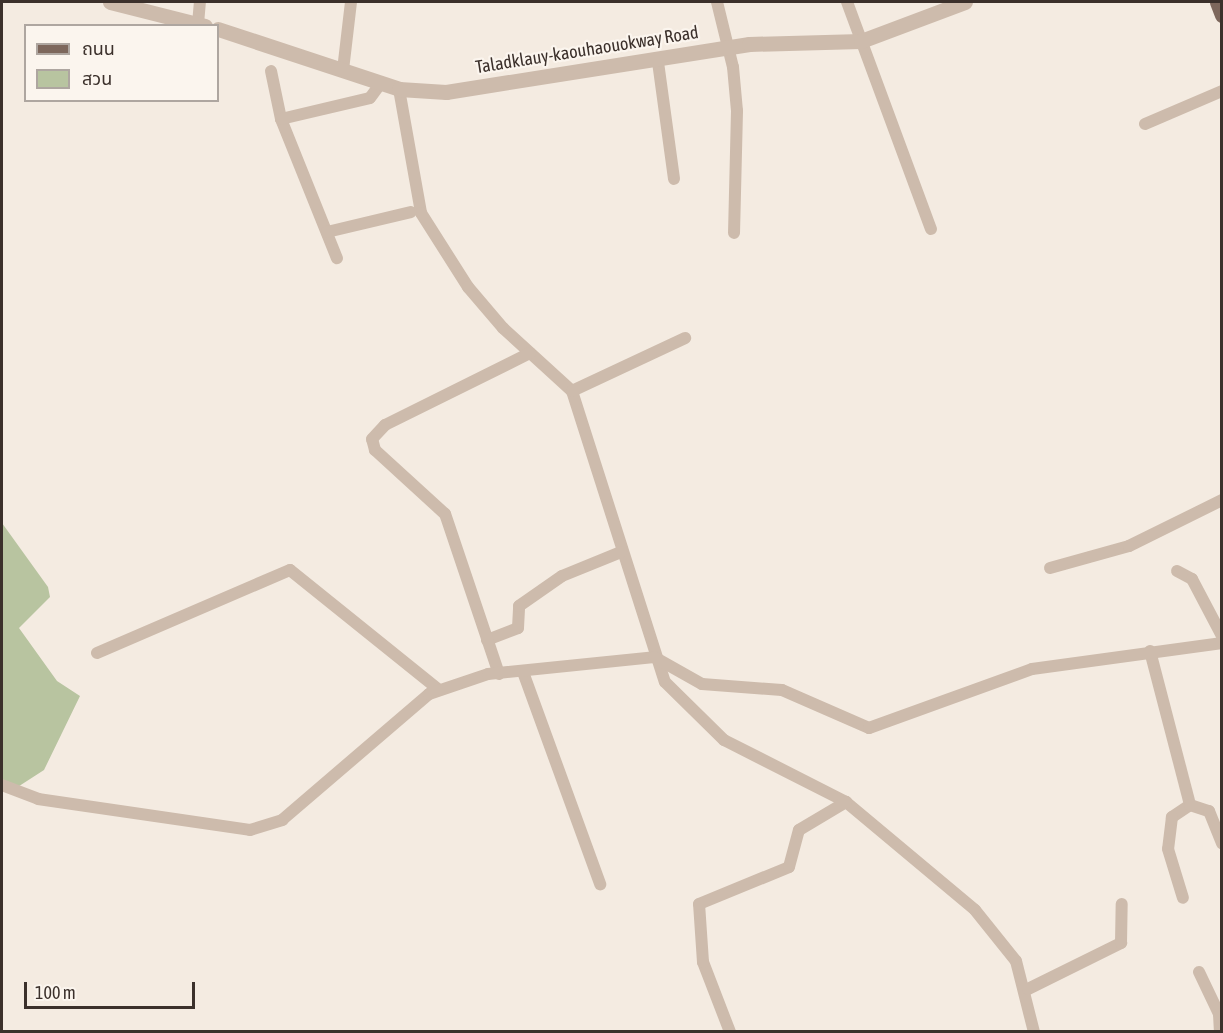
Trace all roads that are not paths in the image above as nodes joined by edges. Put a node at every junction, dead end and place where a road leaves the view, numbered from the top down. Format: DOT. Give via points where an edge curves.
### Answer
graph roads {
  1 [pos="110,2"];
  2 [pos="200,2"];
  3 [pos="351,2"];
  4 [pos="717,2"];
  5 [pos="847,2"];
  6 [pos="964,2"];
  7 [pos="1217,2"];
  8 [pos="1221,15"];
  9 [pos="197,24"];
  10 [pos="201,24"];
  11 [pos="219,29"];
  12 [pos="861,41"];
  13 [pos="730,48"];
  14 [pos="658,62"];
  15 [pos="343,70"];
  16 [pos="271,71"];
  17 [pos="381,83"];
  18 [pos="399,88"];
  19 [pos="1221,91"];
  20 [pos="281,119"];
  21 [pos="1145,124"];
  22 [pos="674,179"];
  23 [pos="411,212"];
  24 [pos="931,229"];
  25 [pos="327,232"];
  26 [pos="734,233"];
  27 [pos="338,258"];
  28 [pos="685,338"];
  29 [pos="530,353"];
  30 [pos="572,391"];
  31 [pos="1221,500"];
  32 [pos="621,552"];
  33 [pos="1050,568"];
  34 [pos="1177,571"];
  35 [pos="1221,636"];
  36 [pos="487,640"];
  37 [pos="1221,643"];
  38 [pos="1150,651"];
  39 [pos="97,653"];
  40 [pos="654,657"];
  41 [pos="523,672"];
  42 [pos="499,674"];
  43 [pos="438,689"];
  44 [pos="2,785"];
  45 [pos="846,802"];
  46 [pos="1190,805"];
  47 [pos="1221,844"];
  48 [pos="600,884"];
  49 [pos="1183,898"];
  50 [pos="1122,904"];
  51 [pos="1199,972"];
  52 [pos="1028,989"];
  53 [pos="730,1032"];
  54 [pos="1034,1032"];
  55 [pos="1220,1032"];
  1 -- 9 [label="street"];
  2 -- 10 [label="street"];
  3 -- 15 [label="street"];
  4 -- 13 [label="street"];
  5 -- 12 [label="street"];
  6 -- 12 [label="street, Taladklauy-kaouhaouokway Road"];
  7 -- 8 [label="main road"];
  11 -- 15 [label="street, Taladklauy-kaouhaouokway Road"];
  12 -- 13 [label="street, Taladklauy-kaouhaouokway Road"];
  12 -- 24 [label="street"];
  13 -- 14 [label="street, Taladklauy-kaouhaouokway Road"];
  13 -- 26 [label="street" via="737,133"];
  14 -- 18 [label="street, Taladklauy-kaouhaouokway Road" via="446,92"];
  14 -- 22 [label="street"];
  15 -- 17 [label="street, Taladklauy-kaouhaouokway Road"];
  16 -- 20 [label="street"];
  17 -- 18 [label="street, Taladklauy-kaouhaouokway Road"];
  17 -- 20 [label="street" via="370,99"];
  18 -- 29 [label="street" via="421,213 468,287"];
  19 -- 21 [label="street"];
  20 -- 25 [label="street"];
  23 -- 25 [label="street"];
  25 -- 27 [label="street"];
  28 -- 30 [label="street"];
  29 -- 30 [label="street"];
  29 -- 36 [label="street" via="385,425 372,439 375,450 445,514"];
  30 -- 32 [label="street"];
  31 -- 33 [label="street" via="1129,546"];
  32 -- 36 [label="street" via="562,576 519,606 520,626"];
  32 -- 40 [label="street"];
  34 -- 35 [label="street" via="1192,579"];
  36 -- 42 [label="street"];
  37 -- 38 [label="street"];
  38 -- 40 [label="street" via="1002,676 869,729 782,690 702,684"];
  38 -- 46 [label="street"];
  39 -- 43 [label="street" via="290,570"];
  40 -- 41 [label="street"];
  40 -- 45 [label="street" via="676,699 724,740"];
  41 -- 42 [label="street"];
  41 -- 48 [label="street"];
  42 -- 43 [label="street"];
  43 -- 44 [label="street" via="269,826 250,830 194,824 38,799"];
  45 -- 52 [label="street" via="975,910 1016,961"];
  45 -- 53 [label="street" via="800,830 789,867 699,904 703,962"];
  46 -- 47 [label="street" via="1209,811"];
  46 -- 49 [label="street" via="1172,817 1168,849"];
  50 -- 52 [label="street" via="1121,943"];
  51 -- 55 [label="street" via="1219,1014"];
  52 -- 54 [label="street"];
}
